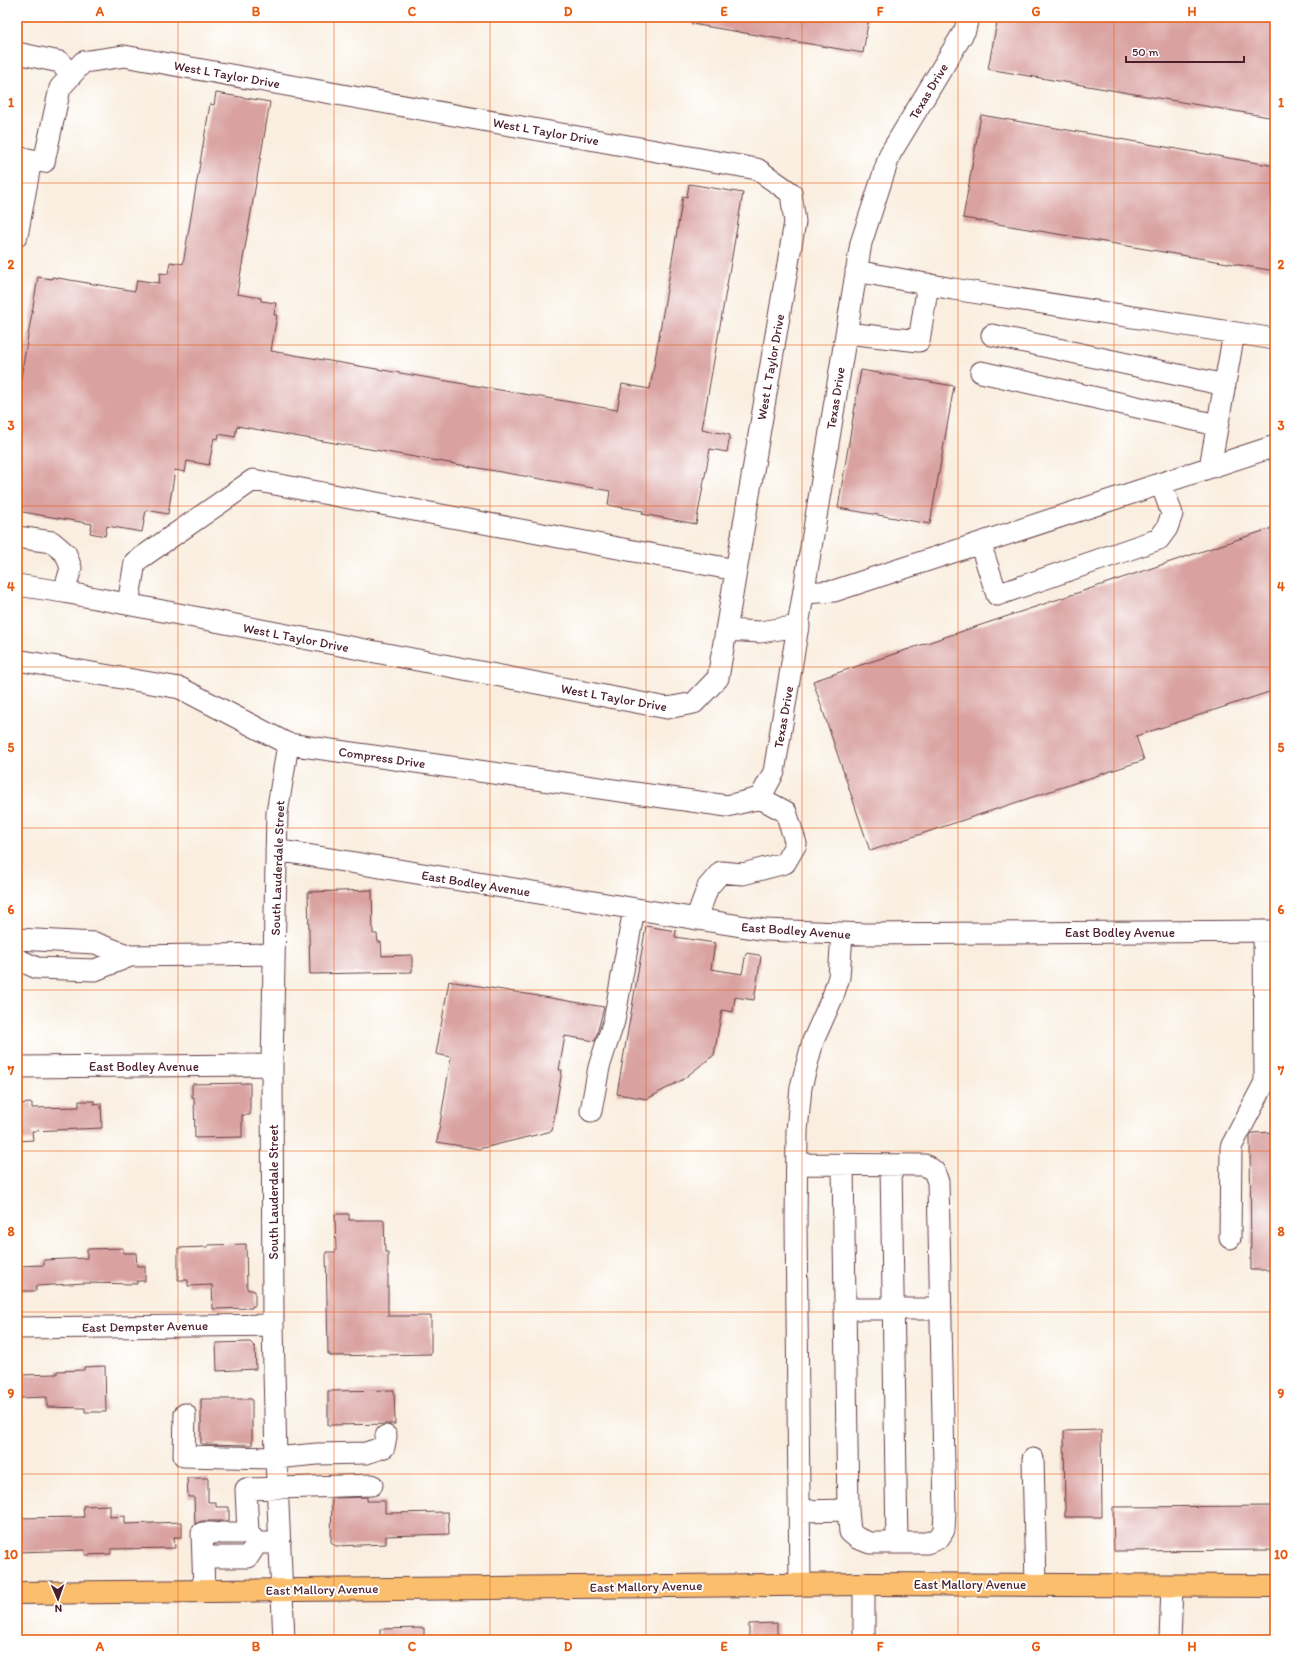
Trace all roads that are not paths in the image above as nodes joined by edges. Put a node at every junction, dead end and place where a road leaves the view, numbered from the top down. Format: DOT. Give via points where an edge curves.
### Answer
graph roads {
  1 [pos="968,17"];
  2 [pos="17,53"];
  3 [pos="71,76"];
  4 [pos="24,159"];
  5 [pos="17,236"];
  6 [pos="856,271"];
  7 [pos="928,284"];
  8 [pos="846,333"];
  9 [pos="1234,333"];
  10 [pos="992,335"];
  11 [pos="1275,339"];
  12 [pos="981,372"];
  13 [pos="1224,385"];
  14 [pos="1217,425"];
  15 [pos="1275,446"];
  16 [pos="1210,468"];
  17 [pos="1161,483"];
  18 [pos="17,537"];
  19 [pos="980,543"];
  20 [pos="736,570"];
  21 [pos="17,585"];
  22 [pos="64,592"];
  23 [pos="804,593"];
  24 [pos="128,604"];
  25 [pos="799,626"];
  26 [pos="726,630"];
  27 [pos="17,660"];
  28 [pos="288,744"];
  29 [pos="760,798"];
  30 [pos="276,850"];
  31 [pos="634,909"];
  32 [pos="696,919"];
  33 [pos="1270,931"];
  34 [pos="842,934"];
  35 [pos="17,939"];
  36 [pos="274,954"];
  37 [pos="130,956"];
  38 [pos="17,959"];
  39 [pos="272,1065"];
  40 [pos="17,1067"];
  41 [pos="591,1111"];
  42 [pos="797,1164"];
  43 [pos="843,1165"];
  44 [pos="891,1165"];
  45 [pos="1230,1238"];
  46 [pos="893,1308"];
  47 [pos="845,1309"];
  48 [pos="941,1309"];
  49 [pos="273,1325"];
  50 [pos="17,1328"];
  51 [pos="185,1414"];
  52 [pos="386,1436"];
  53 [pos="276,1458"];
  54 [pos="1033,1460"];
  55 [pos="372,1485"];
  56 [pos="278,1488"];
  57 [pos="848,1510"];
  58 [pos="800,1511"];
  59 [pos="253,1538"];
  60 [pos="280,1543"];
  61 [pos="896,1543"];
  62 [pos="203,1558"];
  63 [pos="800,1584"];
  64 [pos="864,1584"];
  65 [pos="1036,1585"];
  66 [pos="1172,1586"];
  67 [pos="1275,1586"];
  68 [pos="283,1589"];
  69 [pos="204,1590"];
  70 [pos="17,1593"];
  71 [pos="284,1640"];
  72 [pos="864,1640"];
  73 [pos="1170,1640"];
  1 -- 6 [label="street, Texas Drive" via="964,30 890,154 861,242"];
  2 -- 3 [label="street" via="60,62"];
  3 -- 4 [label="street, West L Taylor Drive" via="60,88 44,162"];
  3 -- 20 [label="street, West L Taylor Drive" via="84,62 124,56 757,169 791,193 795,222"];
  4 -- 5 [label="street"];
  6 -- 7 [label="street"];
  6 -- 8 [label="street, Texas Drive"];
  7 -- 8 [label="street" via="919,341"];
  7 -- 9 [label="street"];
  8 -- 23 [label="street, Texas Drive"];
  9 -- 11 [label="street"];
  9 -- 13 [label="street"];
  10 -- 13 [label="street"];
  12 -- 14 [label="street"];
  13 -- 14 [label="street"];
  14 -- 16 [label="street"];
  15 -- 16 [label="street"];
  16 -- 17 [label="street"];
  17 -- 19 [label="street"];
  17 -- 19 [label="street" via="1172,514 1167,528 1159,539 997,595"];
  18 -- 22 [label="street" via="52,542 66,554 71,568"];
  19 -- 23 [label="street" via="834,591"];
  20 -- 24 [label="street" via="253,480 135,562"];
  20 -- 26 [label="street, West L Taylor Drive"];
  21 -- 22 [label="street, West L Taylor Drive"];
  22 -- 24 [label="street, West L Taylor Drive"];
  23 -- 25 [label="street, Texas Drive"];
  24 -- 26 [label="street, West L Taylor Drive" via="667,708 694,703 718,678"];
  25 -- 26 [label="street" via="760,632"];
  25 -- 29 [label="street, Texas Drive" via="774,772"];
  27 -- 28 [label="street, Compress Drive" via="180,688"];
  28 -- 29 [label="street, Compress Drive" via="727,806"];
  28 -- 30 [label="street, South Lauderdale Street" via="277,812"];
  29 -- 32 [label="street" via="786,812 796,844 785,863 743,874 721,872 708,887"];
  30 -- 31 [label="street, East Bodley Avenue"];
  30 -- 36 [label="street, South Lauderdale Street"];
  31 -- 32 [label="street, East Bodley Avenue"];
  31 -- 41 [label="street" via="614,1021 599,1068"];
  32 -- 34 [label="street, East Bodley Avenue" via="765,930"];
  33 -- 34 [label="street, East Bodley Avenue"];
  33 -- 45 [label="street" via="1265,1082 1231,1147"];
  34 -- 42 [label="street" via="839,977 813,1041 801,1087"];
  35 -- 37 [label="street" via="95,943"];
  36 -- 37 [label="street"];
  36 -- 39 [label="street, South Lauderdale Street"];
  37 -- 38 [label="street" via="95,970 37,968"];
  39 -- 40 [label="street, East Bodley Avenue"];
  39 -- 49 [label="street, South Lauderdale Street"];
  42 -- 43 [label="street"];
  42 -- 58 [label="street"];
  43 -- 44 [label="street"];
  43 -- 47 [label="street"];
  44 -- 46 [label="street"];
  44 -- 48 [label="street" via="925,1165 934,1171 938,1182"];
  46 -- 47 [label="street"];
  46 -- 48 [label="street"];
  46 -- 61 [label="street"];
  47 -- 57 [label="street"];
  48 -- 61 [label="street" via="944,1530 939,1538 927,1543"];
  49 -- 50 [label="street, East Dempster Avenue"];
  49 -- 53 [label="street, South Lauderdale Street"];
  51 -- 53 [label="street" via="184,1456"];
  52 -- 53 [label="street" via="384,1447 366,1453"];
  53 -- 56 [label="street, South Lauderdale Street"];
  54 -- 65 [label="street"];
  55 -- 56 [label="street"];
  56 -- 59 [label="street" via="246,1489"];
  56 -- 60 [label="street, South Lauderdale Street"];
  57 -- 58 [label="street"];
  57 -- 61 [label="street" via="850,1532 857,1538 870,1543"];
  58 -- 63 [label="street"];
  59 -- 60 [label="street"];
  59 -- 62 [label="street" via="248,1557"];
  59 -- 62 [label="street" via="217,1533 202,1534"];
  60 -- 68 [label="street, South Lauderdale Street"];
  62 -- 69 [label="street"];
  63 -- 64 [label="main road, East Mallory Avenue"];
  63 -- 68 [label="main road, East Mallory Avenue"];
  64 -- 65 [label="main road, East Mallory Avenue"];
  64 -- 72 [label="street"];
  65 -- 66 [label="main road, East Mallory Avenue"];
  66 -- 67 [label="main road, East Mallory Avenue"];
  66 -- 73 [label="street"];
  68 -- 69 [label="main road, East Mallory Avenue"];
  68 -- 71 [label="street, South Lauderdale Street"];
  69 -- 70 [label="main road, East Mallory Avenue"];
}
